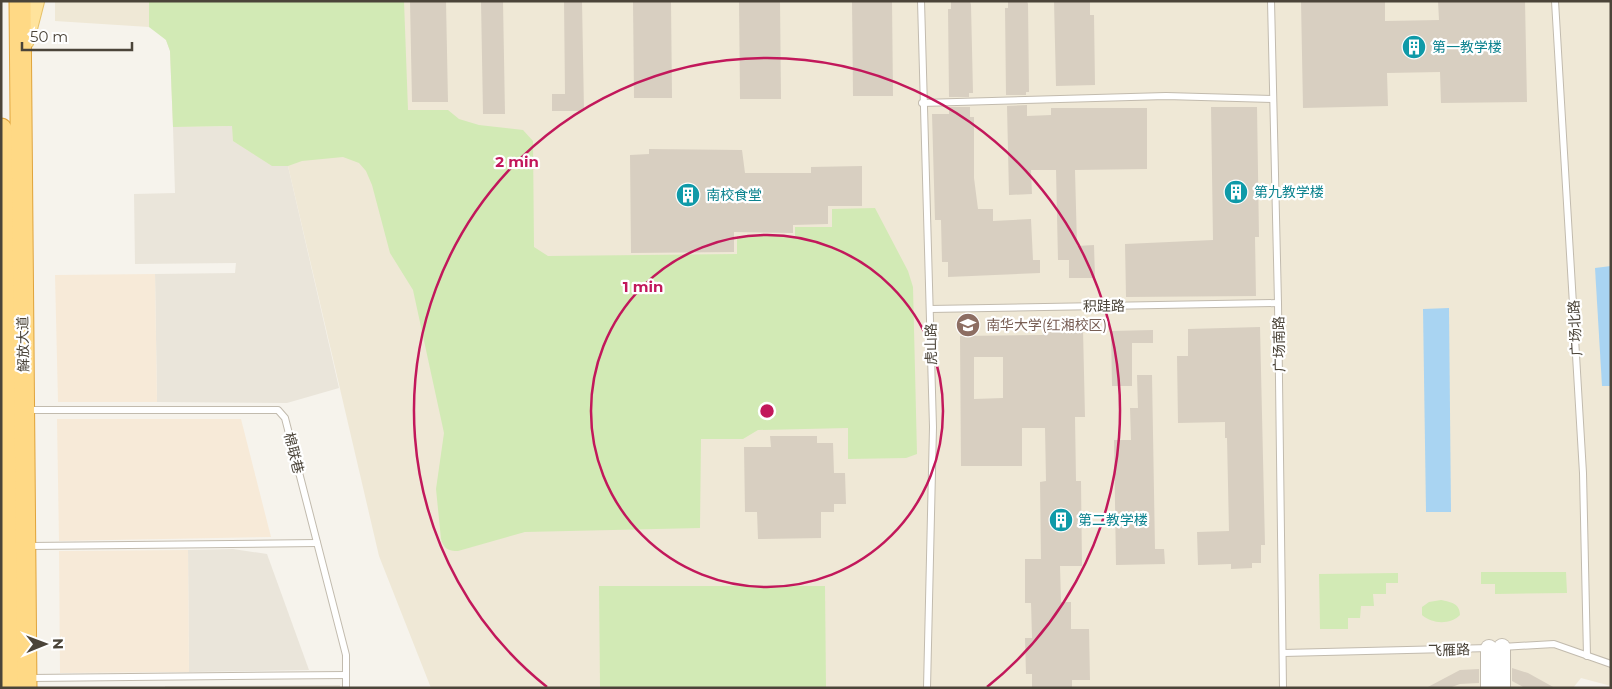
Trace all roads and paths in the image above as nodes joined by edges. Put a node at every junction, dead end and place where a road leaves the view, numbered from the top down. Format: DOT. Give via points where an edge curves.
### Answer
graph roads {
  1 [pos="20,1"];
  2 [pos="34,1"];
  3 [pos="921,1"];
  4 [pos="1271,1"];
  5 [pos="1555,1"];
  6 [pos="20,56"];
  7 [pos="1273,99"];
  8 [pos="922,102"];
  9 [pos="1,129"];
  10 [pos="1278,302"];
  11 [pos="930,309"];
  12 [pos="23,410"];
  13 [pos="318,543"];
  14 [pos="24,546"];
  15 [pos="1495,648"];
  16 [pos="1283,653"];
  17 [pos="1587,656"];
  18 [pos="1611,664"];
  19 [pos="346,675"];
  20 [pos="20,685"];
  21 [pos="346,688"];
  22 [pos="928,688"];
  23 [pos="1283,688"];
  24 [pos="1489,688"];
  25 [pos="1502,688"];
  1 -- 6 [label="highway, 解放大道"];
  2 -- 6 [label="main road"];
  3 -- 8 [label="lane, 虎山路"];
  4 -- 7 [label="lane, 广场南路"];
  5 -- 17 [label="lane, 广场北路" via="1582,473"];
  6 -- 12 [label="highway, 解放大道"];
  7 -- 8 [label="lane" via="1166,96"];
  7 -- 10 [label="lane, 广场南路"];
  8 -- 11 [label="lane, 虎山路"];
  9 -- 20 [label="highway, 解放大道"];
  10 -- 11 [label="lane, 积跬路"];
  10 -- 16 [label="lane, 广场南路"];
  11 -- 22 [label="lane, 虎山路" via="933,427"];
  12 -- 13 [label="lane, 棉联巷" via="278,410 286,418"];
  12 -- 14 [label="highway, 解放大道"];
  13 -- 14 [label="lane"];
  13 -- 19 [label="lane, 棉联巷" via="346,655"];
  14 -- 20 [label="highway, 解放大道"];
  15 -- 16 [label="lane, 飞雁路"];
  15 -- 17 [label="lane, 飞雁路" via="1554,644"];
  15 -- 24 [label="street"];
  15 -- 25 [label="street"];
  16 -- 23 [label="lane, 广场南路"];
  17 -- 18 [label="lane, 飞雁路"];
  19 -- 20 [label="lane"];
  19 -- 21 [label="lane, 棉联巷"];
}
